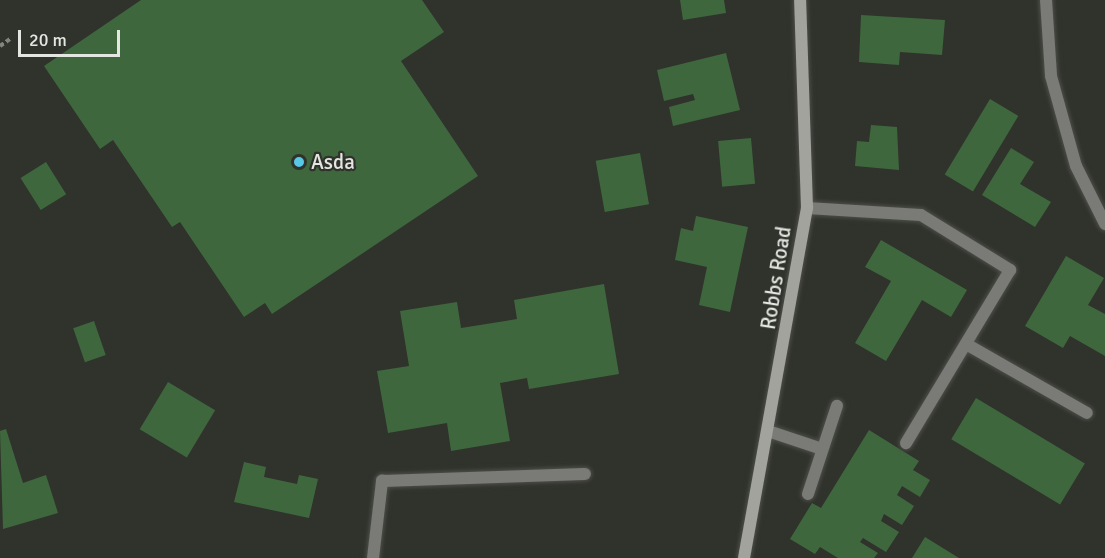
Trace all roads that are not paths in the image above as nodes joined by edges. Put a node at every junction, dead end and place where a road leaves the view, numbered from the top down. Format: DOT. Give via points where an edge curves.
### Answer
graph roads {
  1 [pos="800,0"];
  2 [pos="1046,0"];
  3 [pos="807,208"];
  4 [pos="1105,224"];
  5 [pos="966,344"];
  6 [pos="837,406"];
  7 [pos="1087,413"];
  8 [pos="768,431"];
  9 [pos="906,443"];
  10 [pos="822,449"];
  11 [pos="585,474"];
  12 [pos="807,494"];
  13 [pos="373,558"];
  14 [pos="744,558"];
  1 -- 3 [label="street, Robbs Road"];
  2 -- 4 [label="street" via="1050,76 1076,166"];
  3 -- 5 [label="street" via="921,215 1010,270"];
  3 -- 8 [label="street, Robbs Road"];
  5 -- 7 [label="street"];
  5 -- 9 [label="street"];
  6 -- 10 [label="street"];
  8 -- 10 [label="street"];
  8 -- 14 [label="street, Robbs Road"];
  10 -- 12 [label="street"];
  11 -- 13 [label="street" via="382,481"];
}
